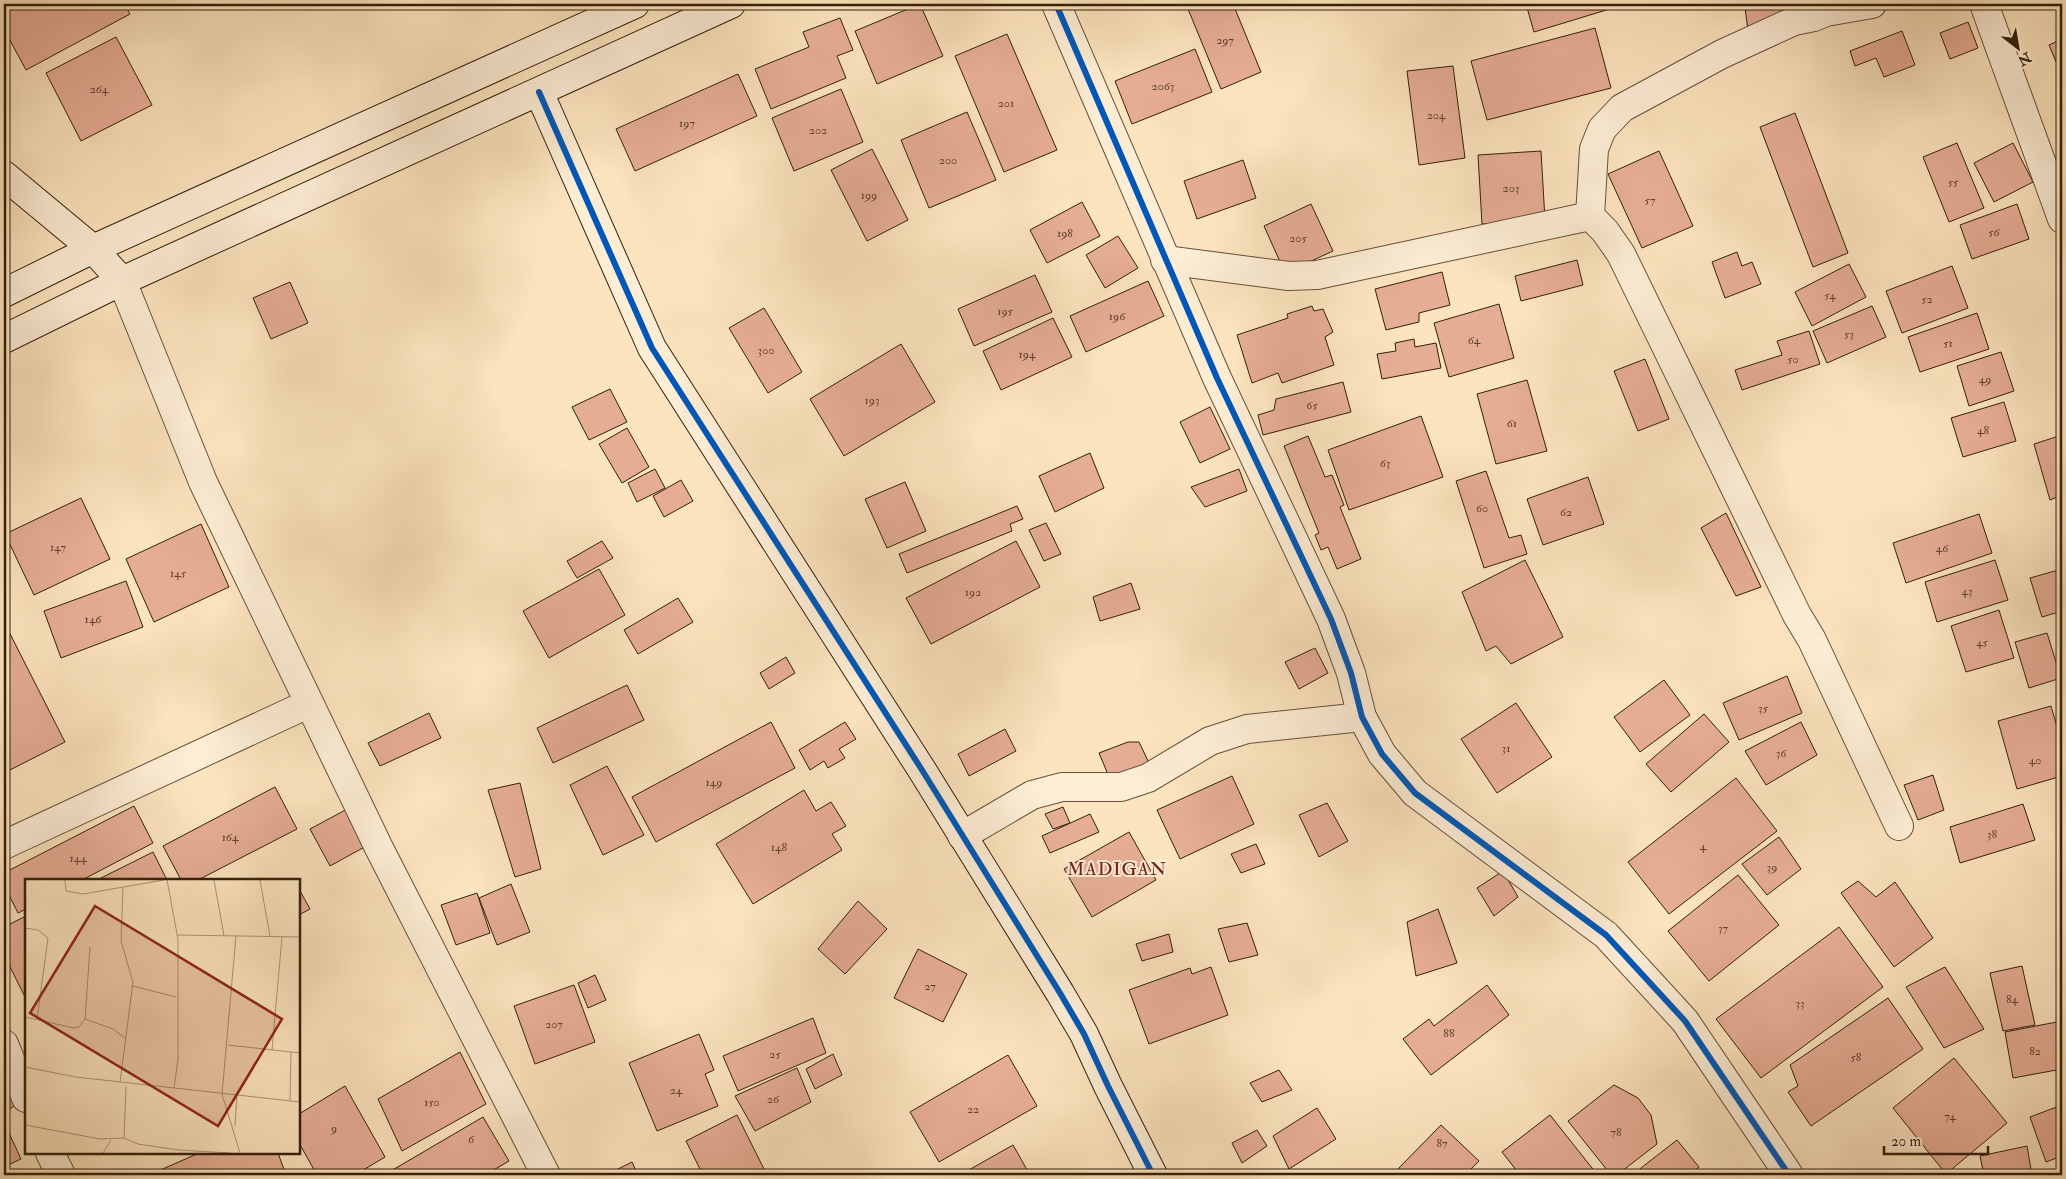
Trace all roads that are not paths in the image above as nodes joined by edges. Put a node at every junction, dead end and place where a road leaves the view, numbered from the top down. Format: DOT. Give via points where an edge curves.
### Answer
graph roads {
  1 [pos="635,4"];
  2 [pos="731,4"];
  3 [pos="1056,4"];
  4 [pos="1872,4"];
  5 [pos="1984,4"];
  6 [pos="539,92"];
  7 [pos="4,175"];
  8 [pos="1590,216"];
  9 [pos="2062,219"];
  10 [pos="93,249"];
  11 [pos="1165,260"];
  12 [pos="122,281"];
  13 [pos="4,294"];
  14 [pos="4,339"];
  15 [pos="308,704"];
  16 [pos="1362,717"];
  17 [pos="1899,826"];
  18 [pos="962,836"];
  19 [pos="4,846"];
  20 [pos="4,1044"];
  21 [pos="25,1096"];
  22 [pos="51,1154"];
  23 [pos="62,1175"];
  24 [pos="546,1175"];
  25 [pos="1153,1175"];
  26 [pos="1789,1175"];
  1 -- 10 [label="street"];
  2 -- 6 [label="street"];
  3 -- 11 [label="street"];
  4 -- 8 [label="street" via="1794,21 1722,54 1622,108 1602,129 1594,149"];
  5 -- 9 [label="street"];
  6 -- 12 [label="street"];
  6 -- 18 [label="street" via="652,348"];
  7 -- 10 [label="street"];
  8 -- 11 [label="street" via="1317,275 1289,276"];
  8 -- 17 [label="street" via="1621,254 1812,640"];
  10 -- 12 [label="street"];
  10 -- 13 [label="street"];
  11 -- 16 [label="street" via="1331,618 1351,673"];
  12 -- 14 [label="street"];
  12 -- 15 [label="street" via="203,482"];
  15 -- 19 [label="street"];
  15 -- 24 [label="street"];
  16 -- 18 [label="street" via="1247,729 1210,741 1148,778 1121,788 1062,787 1032,795"];
  16 -- 26 [label="street" via="1382,754 1415,793 1606,935 1685,1021"];
  18 -- 25 [label="street" via="1084,1034"];
  20 -- 21 [label="street"];
  22 -- 23 [label="street"];
}
